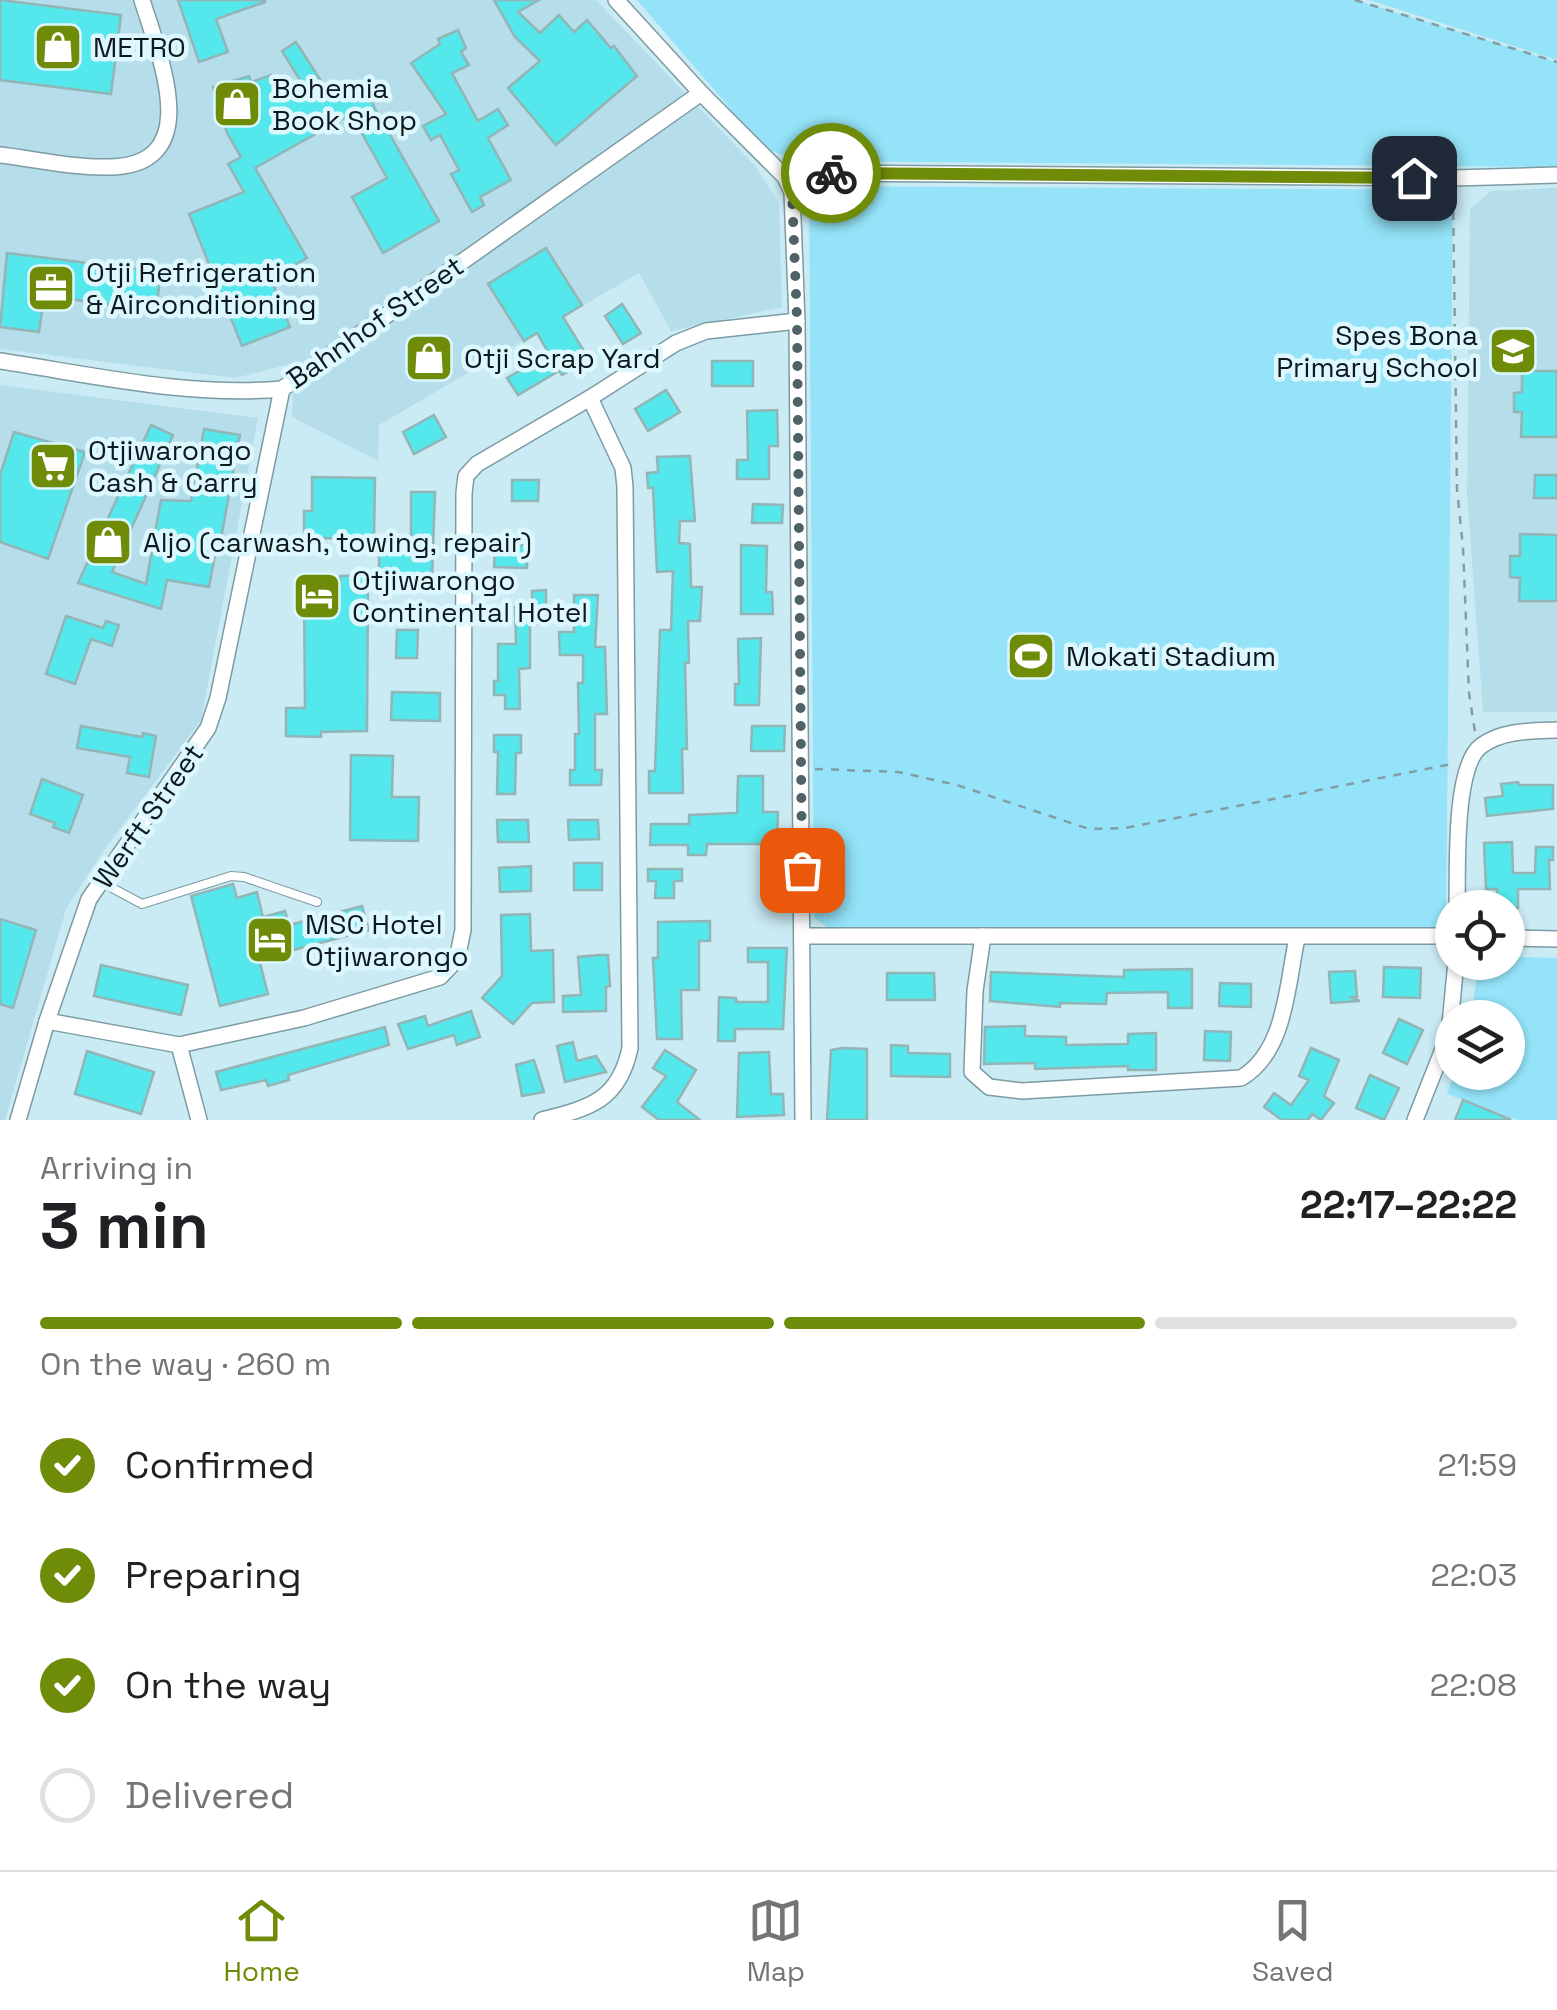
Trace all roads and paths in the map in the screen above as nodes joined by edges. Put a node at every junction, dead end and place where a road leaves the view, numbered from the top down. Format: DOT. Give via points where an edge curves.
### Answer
graph roads {
  1 [pos="142,0"];
  2 [pos="616,0"];
  3 [pos="1355,0"];
  4 [pos="1557,62"];
  5 [pos="702,93"];
  6 [pos="0,156"];
  7 [pos="1557,176"];
  8 [pos="785,177"];
  9 [pos="1453,178"];
  10 [pos="797,320"];
  11 [pos="0,361"];
  12 [pos="282,389"];
  13 [pos="590,398"];
  14 [pos="1557,730"];
  15 [pos="1473,755"];
  16 [pos="801,769"];
  17 [pos="101,882"];
  18 [pos="1458,890"];
  19 [pos="317,902"];
  20 [pos="802,936"];
  21 [pos="983,936"];
  22 [pos="1435,936"];
  23 [pos="1297,938"];
  24 [pos="1525,938"];
  25 [pos="1557,939"];
  26 [pos="1454,980"];
  27 [pos="46,1022"];
  28 [pos="179,1045"];
  29 [pos="18,1120"];
  30 [pos="199,1120"];
  31 [pos="542,1120"];
  32 [pos="803,1120"];
  33 [pos="1416,1120"];
  1 -- 6 [label="street" via="169,105 162,146 140,163 109,168"];
  2 -- 5 [label="street"];
  3 -- 4 [label="path"];
  5 -- 8 [label="street"];
  5 -- 12 [label="street, Bahnhof Street"];
  7 -- 9 [label="street"];
  8 -- 9 [label="street"];
  8 -- 10 [label="street" via="792,192"];
  9 -- 15 [label="path" via="1457,489"];
  10 -- 13 [label="street" via="706,331 676,342"];
  10 -- 16 [label="street"];
  11 -- 12 [label="street, Bahnhof Street" via="175,387"];
  12 -- 17 [label="street, Werft Street" via="208,728"];
  13 -- 28 [label="street" via="466,476 464,930 456,959 440,977 416,986"];
  13 -- 31 [label="street" via="625,486 630,1048 625,1070 593,1106"];
  14 -- 15 [label="street" via="1496,737"];
  15 -- 16 [label="path" via="1089,830 913,775"];
  15 -- 18 [label="street" via="1460,822"];
  16 -- 20 [label="street"];
  17 -- 19 [label="lane" via="142,904 244,877"];
  17 -- 27 [label="street, Werft Street"];
  20 -- 21 [label="street"];
  20 -- 32 [label="street"];
  21 -- 23 [label="street"];
  21 -- 23 [label="street" via="972,1072 989,1087 1022,1091 1242,1078 1277,1032"];
  22 -- 23 [label="street"];
  24 -- 25 [label="street"];
  26 -- 33 [label="street" via="1450,1034"];
  27 -- 28 [label="street"];
  27 -- 29 [label="street, Werft Street"];
  28 -- 30 [label="street"];
}
